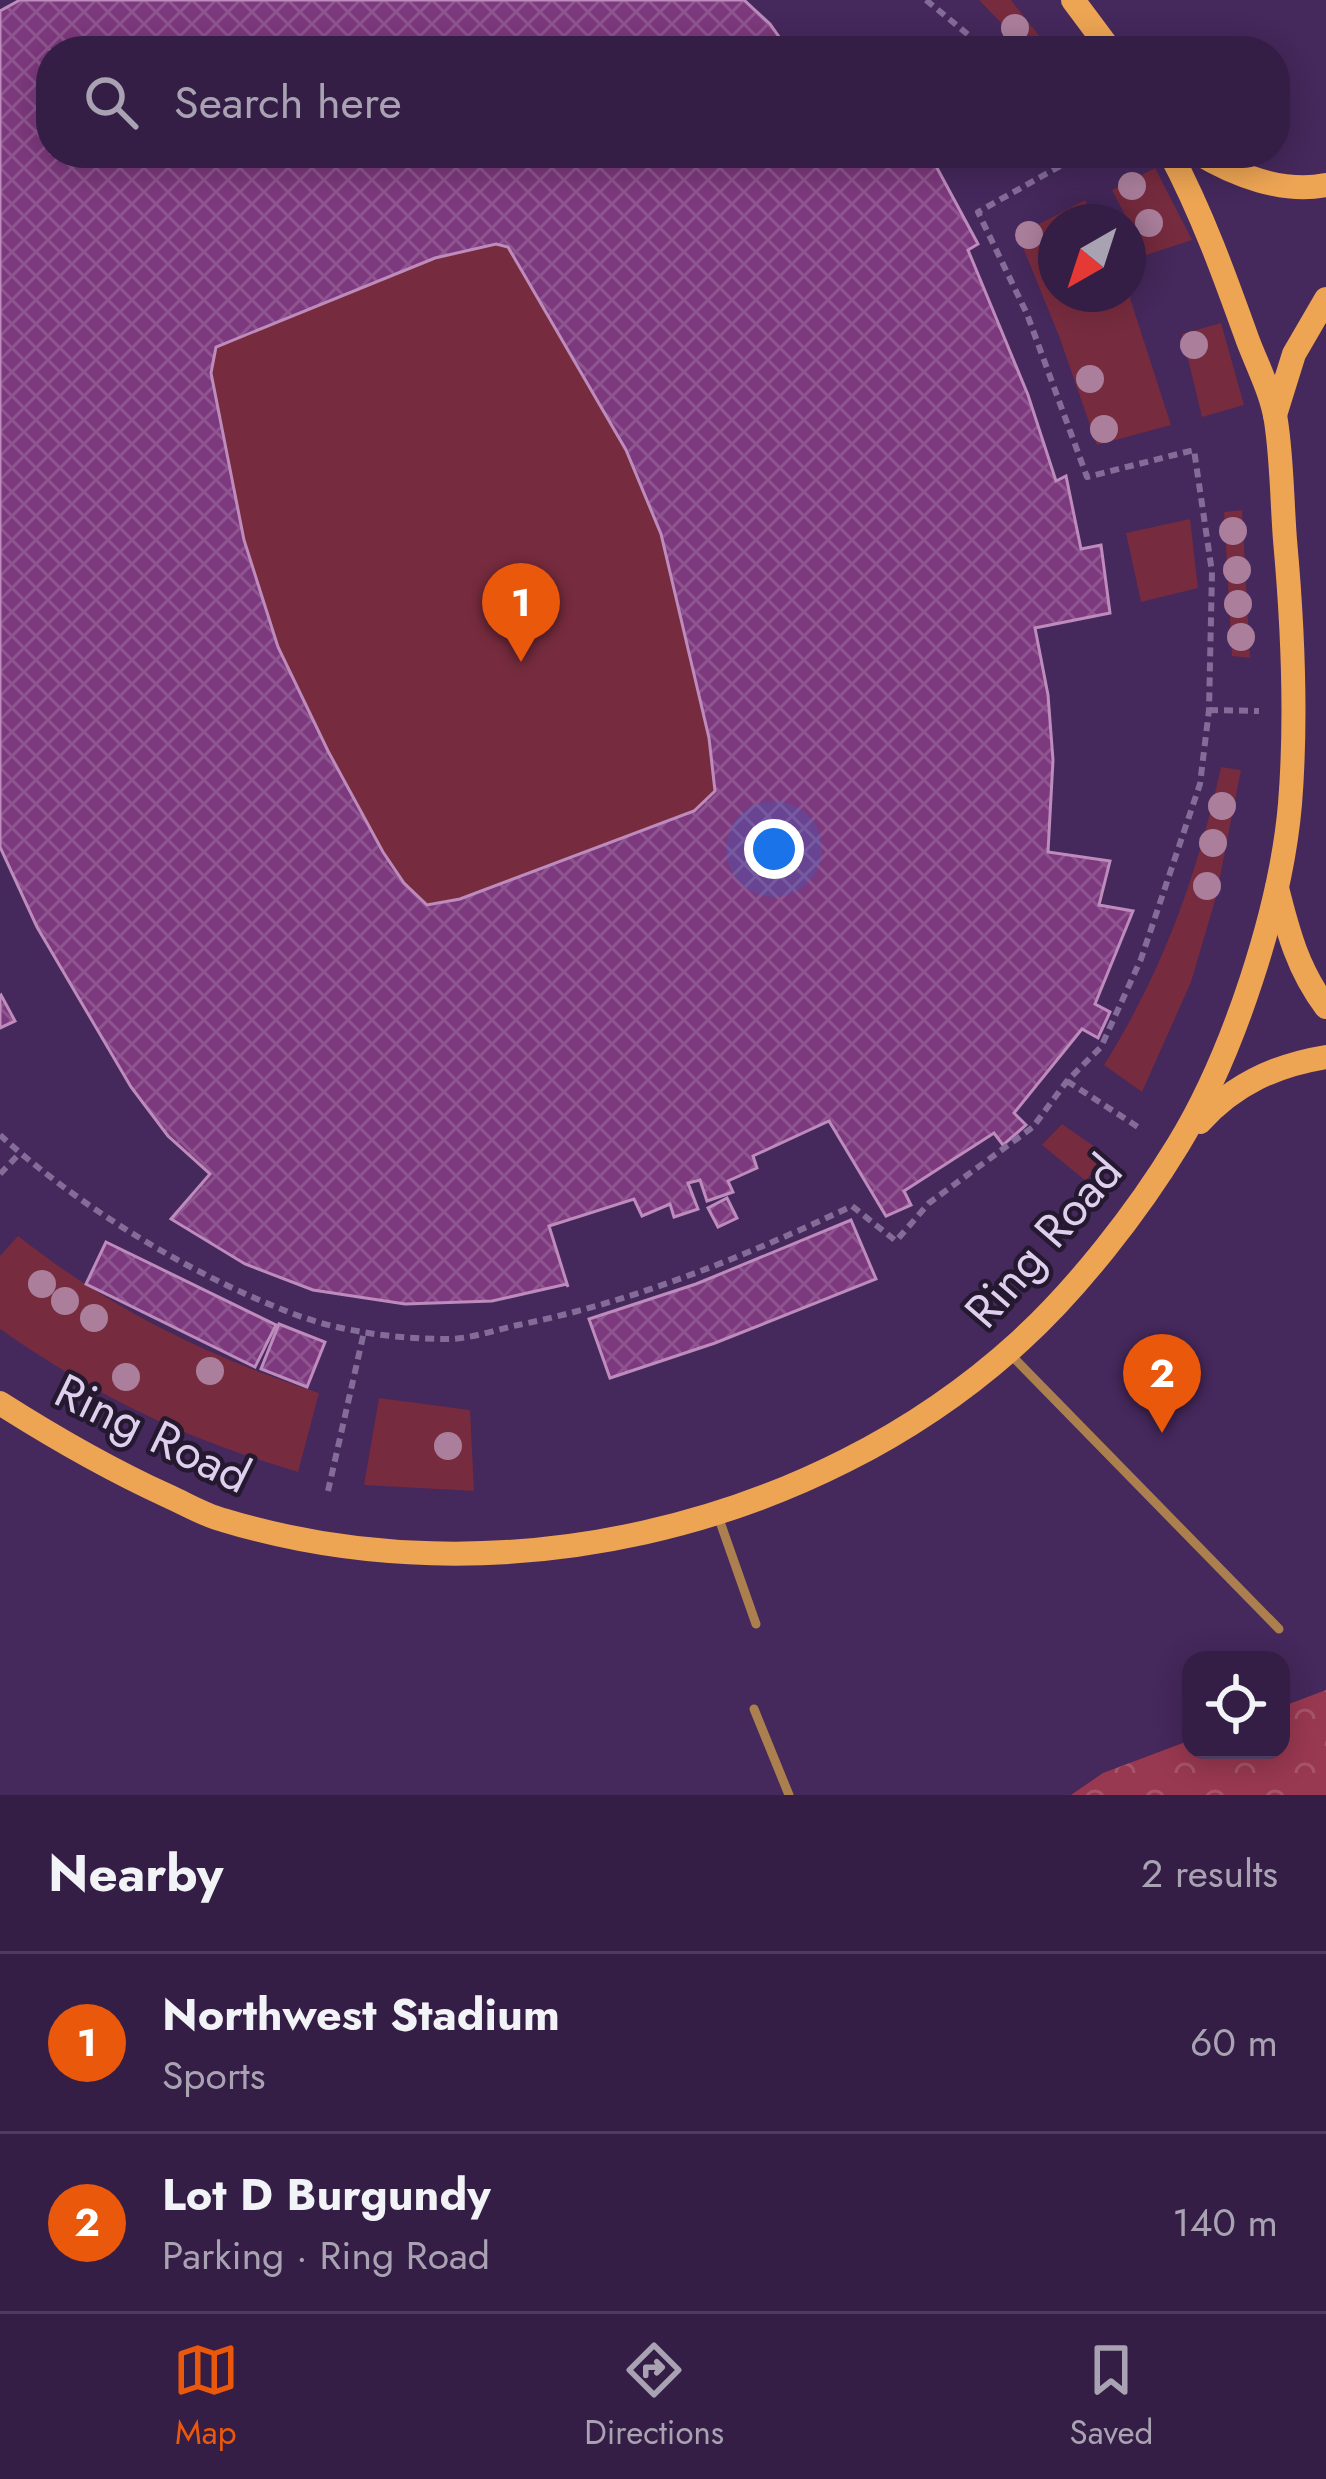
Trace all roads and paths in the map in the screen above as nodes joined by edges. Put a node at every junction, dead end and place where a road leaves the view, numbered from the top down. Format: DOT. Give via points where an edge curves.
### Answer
graph roads {
  1 [pos="926,0"];
  2 [pos="1072,0"];
  3 [pos="970,36"];
  4 [pos="1100,36"];
  5 [pos="1057,168"];
  6 [pos="1178,168"];
  7 [pos="1229,168"];
  8 [pos="1326,185"];
  9 [pos="1326,299"];
  10 [pos="1275,415"];
  11 [pos="1210,710"];
  12 [pos="1259,711"];
  13 [pos="1276,883"];
  14 [pos="1326,1006"];
  15 [pos="1326,1057"];
  16 [pos="1067,1081"];
  17 [pos="1138,1127"];
  18 [pos="0,1135"];
  19 [pos="1178,1146"];
  20 [pos="20,1153"];
  21 [pos="0,1174"];
  22 [pos="364,1332"];
  23 [pos="1007,1352"];
  24 [pos="0,1403"];
  25 [pos="328,1491"];
  26 [pos="716,1512"];
  27 [pos="756,1624"];
  28 [pos="1279,1628"];
  29 [pos="754,1709"];
  30 [pos="789,1795"];
  1 -- 3 [label="path"];
  2 -- 4 [label="main road"];
  5 -- 11 [label="path" via="978,212 1027,314 1087,477 1194,450 1211,572"];
  6 -- 10 [label="main road, Ring Road"];
  7 -- 8 [label="main road" via="1305,190"];
  9 -- 10 [label="main road" via="1294,354"];
  10 -- 13 [label="main road, Ring Road" via="1293,737"];
  11 -- 12 [label="path"];
  11 -- 16 [label="path" via="1200,784 1141,959 1102,1047"];
  13 -- 14 [label="main road" via="1291,945"];
  13 -- 19 [label="main road, Ring Road" via="1233,1026"];
  15 -- 19 [label="main road" via="1252,1080"];
  16 -- 17 [label="path"];
  16 -- 22 [label="path" via="1034,1127 928,1203 896,1240 852,1206 772,1244 566,1316 451,1339"];
  18 -- 20 [label="path"];
  19 -- 23 [label="main road, Ring Road" via="1076,1281"];
  20 -- 21 [label="path"];
  20 -- 22 [label="path" via="190,1265 288,1312"];
  22 -- 25 [label="path"];
  23 -- 26 [label="main road, Ring Road" via="853,1456"];
  23 -- 28 [label="lane"];
  24 -- 26 [label="main road, Ring Road" via="93,1462 219,1520 341,1547 454,1556 572,1547 664,1531"];
  26 -- 27 [label="lane"];
  29 -- 30 [label="lane"];
}
